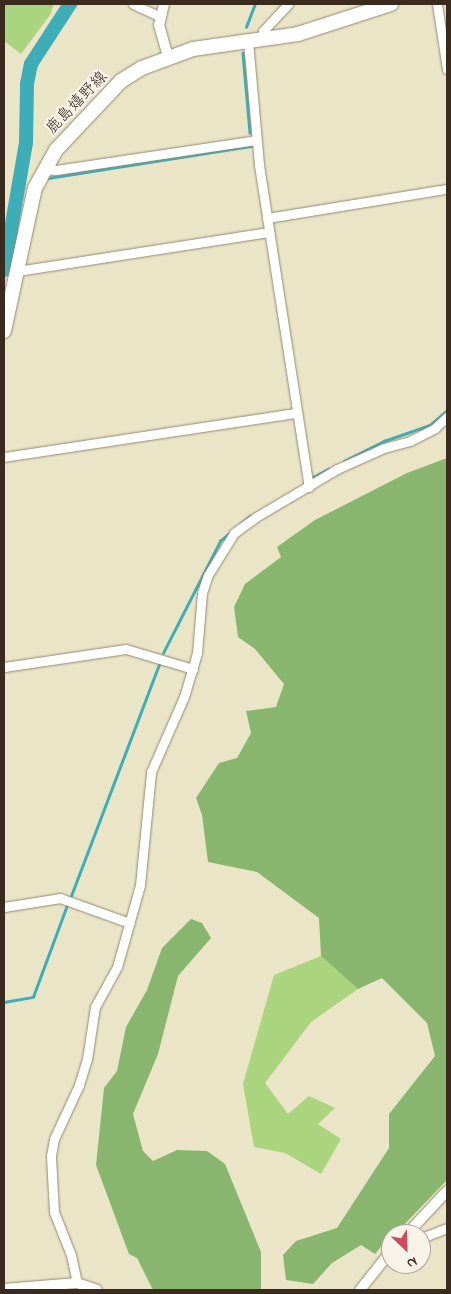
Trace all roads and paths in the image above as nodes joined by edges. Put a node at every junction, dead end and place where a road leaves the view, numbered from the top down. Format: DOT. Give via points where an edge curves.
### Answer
graph roads {
  1 [pos="133,4"];
  2 [pos="164,4"];
  3 [pos="288,4"];
  4 [pos="391,4"];
  5 [pos="437,4"];
  6 [pos="159,16"];
  7 [pos="254,41"];
  8 [pos="168,56"];
  9 [pos="447,70"];
  10 [pos="256,140"];
  11 [pos="45,169"];
  12 [pos="447,189"];
  13 [pos="267,218"];
  14 [pos="269,232"];
  15 [pos="17,271"];
  16 [pos="4,331"];
  17 [pos="296,412"];
  18 [pos="447,417"];
  19 [pos="4,457"];
  20 [pos="309,487"];
  21 [pos="4,667"];
  22 [pos="193,669"];
  23 [pos="4,906"];
  24 [pos="130,923"];
  25 [pos="447,1191"];
  26 [pos="416,1224"];
  27 [pos="447,1228"];
  28 [pos="431,1234"];
  29 [pos="381,1264"];
  30 [pos="77,1283"];
  31 [pos="4,1289"];
  32 [pos="97,1290"];
  33 [pos="360,1290"];
  1 -- 6 [label="street"];
  2 -- 6 [label="street"];
  3 -- 7 [label="street"];
  4 -- 7 [label="main road, 鹿島嬉野線" via="330,25"];
  5 -- 9 [label="street"];
  6 -- 8 [label="street"];
  7 -- 8 [label="main road, 鹿島嬉野線" via="193,49"];
  7 -- 10 [label="street"];
  8 -- 11 [label="main road, 鹿島嬉野線" via="135,72 100,99 56,150"];
  10 -- 11 [label="street"];
  10 -- 13 [label="street"];
  11 -- 15 [label="main road, 鹿島嬉野線" via="27,217"];
  12 -- 13 [label="street"];
  13 -- 14 [label="street"];
  14 -- 15 [label="street"];
  14 -- 17 [label="street"];
  15 -- 16 [label="main road, 鹿島嬉野線"];
  17 -- 19 [label="street"];
  17 -- 20 [label="street"];
  18 -- 20 [label="street" via="426,432 337,469"];
  20 -- 22 [label="street" via="256,517 234,533 223,547 202,593"];
  21 -- 22 [label="street" via="126,649"];
  22 -- 24 [label="street" via="151,772 142,874"];
  23 -- 24 [label="street" via="60,898"];
  24 -- 30 [label="street" via="117,967 95,1007 87,1059 51,1156 54,1212 71,1255"];
  25 -- 26 [label="street"];
  27 -- 28 [label="street"];
  29 -- 33 [label="street"];
  30 -- 31 [label="street"];
  30 -- 32 [label="street"];
}
